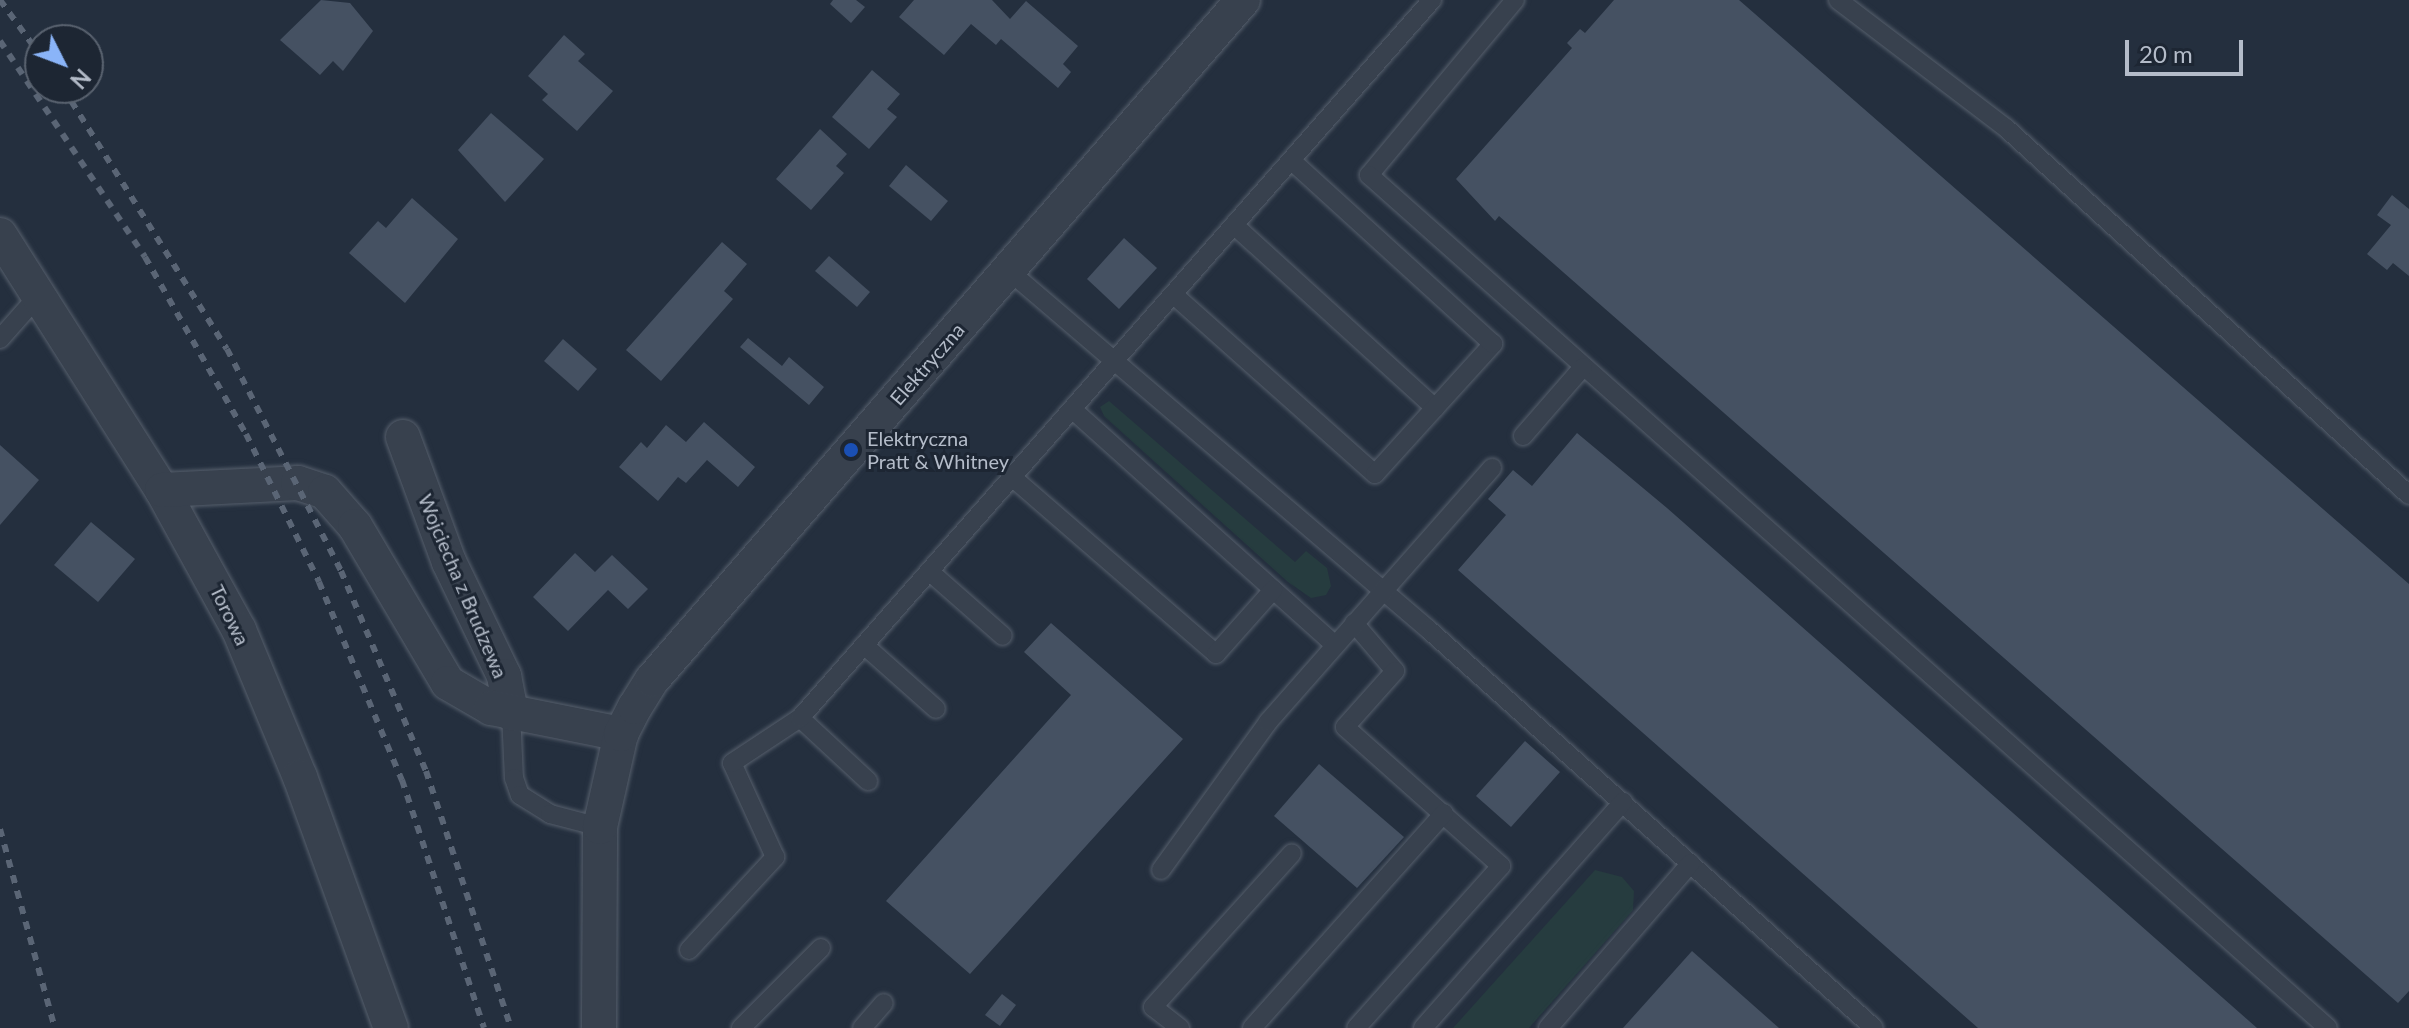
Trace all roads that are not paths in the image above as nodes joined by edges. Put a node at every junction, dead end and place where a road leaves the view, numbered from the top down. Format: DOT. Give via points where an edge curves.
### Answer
graph roads {
  1 [pos="1243,0"];
  2 [pos="1432,0"];
  3 [pos="1515,0"];
  4 [pos="1838,0"];
  5 [pos="1292,161"];
  6 [pos="1234,225"];
  7 [pos="0,235"];
  8 [pos="1008,270"];
  9 [pos="1174,295"];
  10 [pos="38,296"];
  11 [pos="0,339"];
  12 [pos="1114,360"];
  13 [pos="1583,367"];
  14 [pos="1435,408"];
  15 [pos="1072,409"];
  16 [pos="1523,436"];
  17 [pos="403,437"];
  18 [pos="1492,468"];
  19 [pos="1012,477"];
  20 [pos="162,490"];
  21 [pos="2409,495"];
  22 [pos="929,571"];
  23 [pos="1273,590"];
  24 [pos="1383,590"];
  25 [pos="1354,623"];
  26 [pos="1003,636"];
  27 [pos="864,645"];
  28 [pos="1335,645"];
  29 [pos="936,709"];
  30 [pos="511,713"];
  31 [pos="800,718"];
  32 [pos="621,734"];
  33 [pos="868,781"];
  34 [pos="1623,802"];
  35 [pos="1444,813"];
  36 [pos="600,827"];
  37 [pos="1292,853"];
  38 [pos="1691,863"];
  39 [pos="1161,870"];
  40 [pos="821,948"];
  41 [pos="689,950"];
  42 [pos="884,1003"];
  43 [pos="391,1028"];
  44 [pos="599,1028"];
  45 [pos="741,1028"];
  46 [pos="862,1028"];
  47 [pos="1180,1028"];
  48 [pos="1252,1028"];
  49 [pos="1356,1028"];
  50 [pos="1423,1028"];
  51 [pos="1548,1028"];
  52 [pos="1874,1028"];
  53 [pos="2328,1028"];
  1 -- 8 [label="street, Elektryczna"];
  2 -- 5 [label="lane"];
  3 -- 13 [label="lane" via="1369,175"];
  4 -- 21 [label="lane" via="2006,128"];
  5 -- 6 [label="lane"];
  5 -- 14 [label="lane" via="1493,344"];
  6 -- 9 [label="lane"];
  6 -- 14 [label="lane"];
  7 -- 10 [label="street, Torowa"];
  8 -- 12 [label="lane"];
  8 -- 32 [label="street, Elektryczna" via="652,680"];
  9 -- 12 [label="lane"];
  9 -- 14 [label="lane" via="1375,474"];
  10 -- 11 [label="lane"];
  10 -- 20 [label="street, Torowa"];
  12 -- 15 [label="lane"];
  12 -- 24 [label="lane"];
  13 -- 16 [label="lane"];
  13 -- 53 [label="lane"];
  15 -- 19 [label="lane"];
  15 -- 23 [label="lane"];
  17 -- 30 [label="street, Wojciecha z Brudzewa" via="449,562 504,676"];
  18 -- 24 [label="lane"];
  19 -- 22 [label="lane"];
  19 -- 23 [label="lane" via="1216,654"];
  20 -- 30 [label="street" via="298,483 325,492 355,526 448,683 468,698"];
  20 -- 43 [label="street, Torowa" via="232,617 275,712"];
  22 -- 26 [label="lane"];
  22 -- 27 [label="lane"];
  23 -- 28 [label="lane"];
  24 -- 25 [label="lane"];
  24 -- 34 [label="lane"];
  25 -- 28 [label="lane"];
  25 -- 35 [label="lane" via="1395,671 1345,727"];
  27 -- 29 [label="lane"];
  27 -- 31 [label="lane"];
  28 -- 39 [label="lane" via="1268,722"];
  30 -- 32 [label="street"];
  30 -- 36 [label="lane" via="514,778 520,795 550,814"];
  31 -- 33 [label="lane"];
  31 -- 41 [label="lane" via="732,763 775,857"];
  32 -- 36 [label="street"];
  34 -- 38 [label="lane"];
  34 -- 50 [label="lane"];
  35 -- 48 [label="lane"];
  35 -- 49 [label="lane" via="1501,866"];
  36 -- 44 [label="street"];
  37 -- 47 [label="lane" via="1153,1007"];
  38 -- 51 [label="lane"];
  38 -- 52 [label="lane"];
  40 -- 45 [label="lane"];
  42 -- 46 [label="lane"];
}
